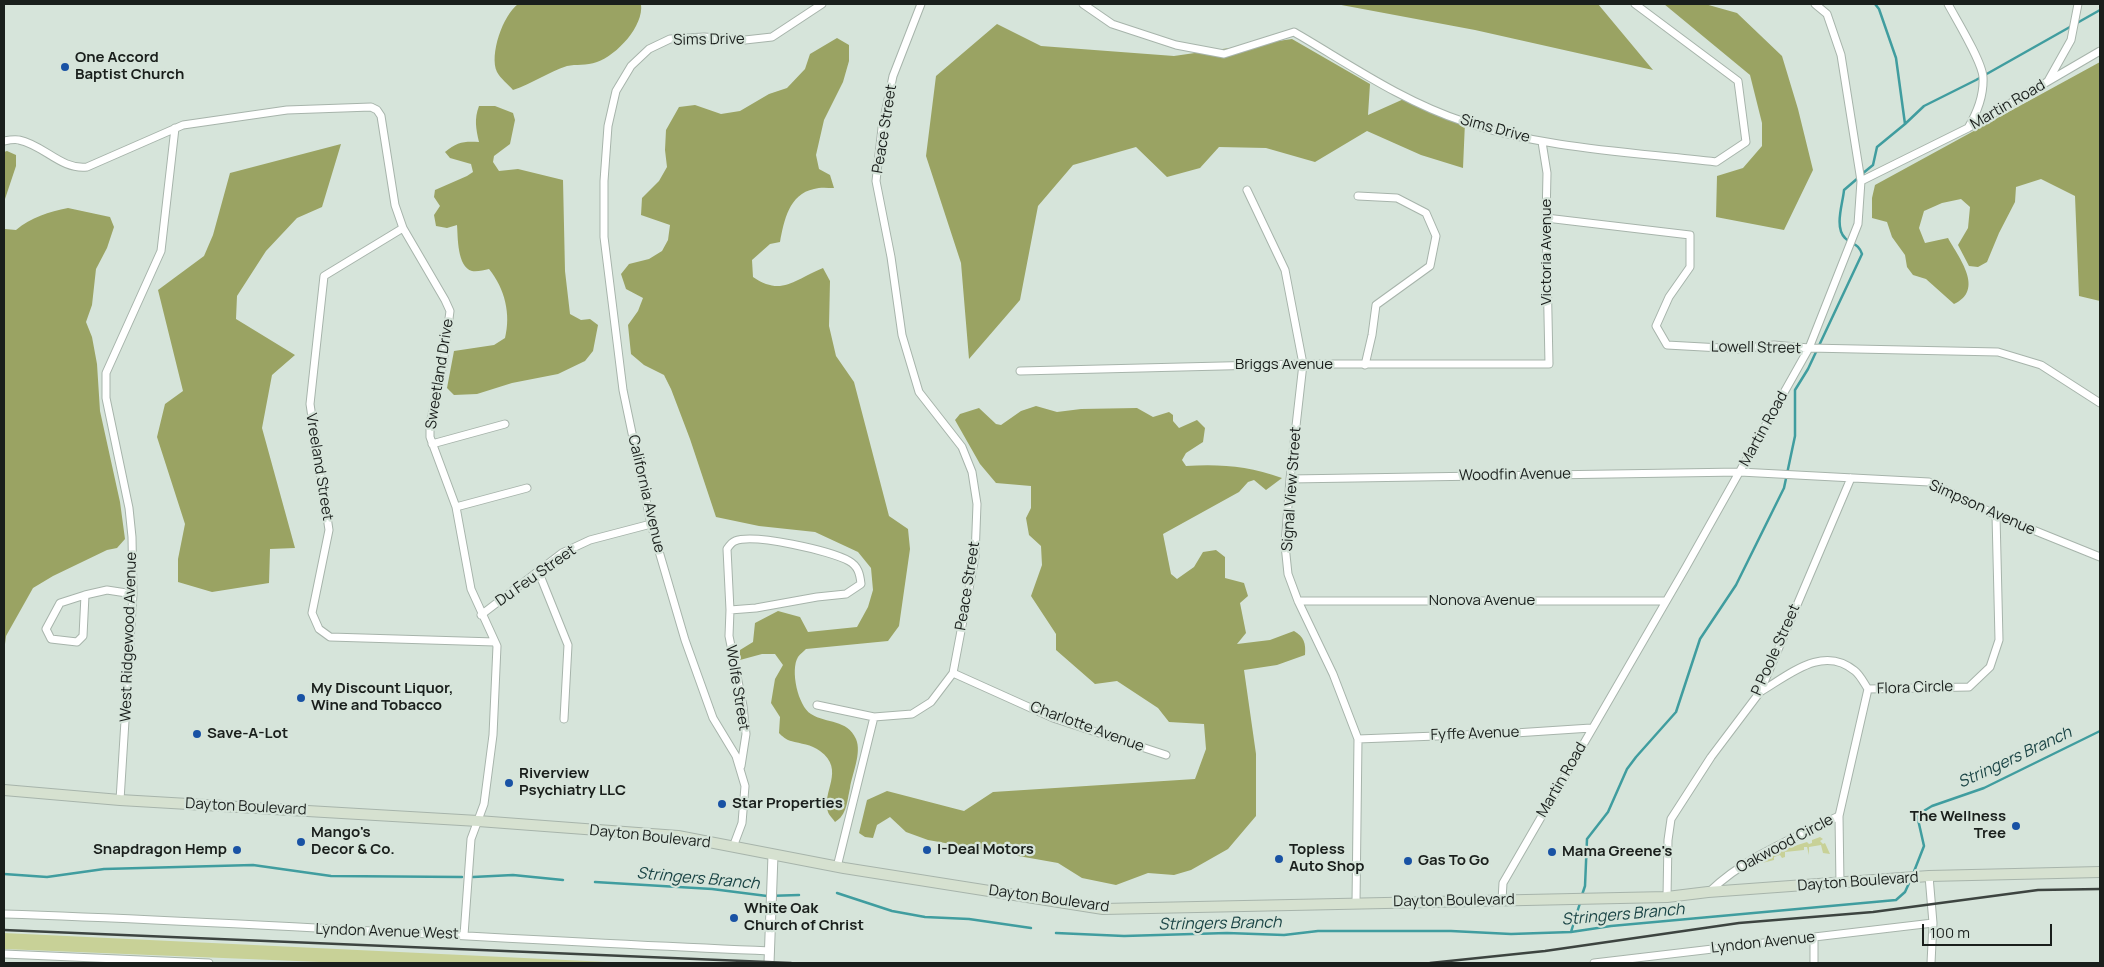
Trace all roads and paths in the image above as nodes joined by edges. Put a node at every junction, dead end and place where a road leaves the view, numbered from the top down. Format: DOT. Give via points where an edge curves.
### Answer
graph roads {
  1 [pos="822,4"];
  2 [pos="920,4"];
  3 [pos="1084,4"];
  4 [pos="1635,4"];
  5 [pos="1815,4"];
  6 [pos="1948,4"];
  7 [pos="2078,4"];
  8 [pos="2100,51"];
  9 [pos="2048,82"];
  10 [pos="608,126"];
  11 [pos="175,128"];
  12 [pos="1968,128"];
  13 [pos="4,140"];
  14 [pos="1542,142"];
  15 [pos="1861,181"];
  16 [pos="1247,190"];
  17 [pos="1358,196"];
  18 [pos="1546,218"];
  19 [pos="403,228"];
  20 [pos="1809,348"];
  21 [pos="1303,364"];
  22 [pos="1549,364"];
  23 [pos="1365,365"];
  24 [pos="1020,371"];
  25 [pos="2100,404"];
  26 [pos="505,424"];
  27 [pos="432,444"];
  28 [pos="1740,472"];
  29 [pos="1850,478"];
  30 [pos="1290,479"];
  31 [pos="527,488"];
  32 [pos="456,507"];
  33 [pos="1996,515"];
  34 [pos="651,524"];
  35 [pos="2100,557"];
  36 [pos="539,573"];
  37 [pos="85,594"];
  38 [pos="133,594"];
  39 [pos="1298,601"];
  40 [pos="1666,601"];
  41 [pos="730,610"];
  42 [pos="481,615"];
  43 [pos="495,642"];
  44 [pos="953,673"];
  45 [pos="1868,690"];
  46 [pos="1760,692"];
  47 [pos="817,705"];
  48 [pos="874,717"];
  49 [pos="564,719"];
  50 [pos="1591,728"];
  51 [pos="1358,739"];
  52 [pos="1166,755"];
  53 [pos="740,766"];
  54 [pos="4,790"];
  55 [pos="120,800"];
  56 [pos="1839,816"];
  57 [pos="478,821"];
  58 [pos="732,847"];
  59 [pos="773,855"];
  60 [pos="837,867"];
  61 [pos="2100,872"];
  62 [pos="1929,876"];
  63 [pos="1840,884"];
  64 [pos="1708,892"];
  65 [pos="1667,897"];
  66 [pos="1502,900"];
  67 [pos="1356,903"];
  68 [pos="4,914"];
  69 [pos="1933,923"];
  70 [pos="464,935"];
  71 [pos="1814,938"];
  72 [pos="770,951"];
  73 [pos="4,954"];
  74 [pos="97,961"];
  75 [pos="209,963"];
  76 [pos="769,963"];
  77 [pos="1594,963"];
  78 [pos="1814,963"];
  79 [pos="1931,963"];
  1 -- 10 [label="street, Sims Drive" via="772,37 670,39 649,48 631,66 616,91"];
  2 -- 44 [label="street, Peace Street" via="893,76 882,128 876,181 902,335 919,392 962,447 972,472 977,504 975,557"];
  3 -- 14 [label="street, Sims Drive" via="1112,24 1176,45 1224,54 1294,32 1406,98 1465,122"];
  4 -- 14 [label="street, Sims Drive" via="1738,81 1746,142 1716,162"];
  5 -- 15 [label="street" via="1827,14 1841,55"];
  6 -- 12 [label="street" via="1983,76 1979,110"];
  7 -- 9 [label="street" via="2071,40"];
  8 -- 9 [label="street, Martin Road"];
  9 -- 12 [label="street, Martin Road"];
  10 -- 34 [label="street, California Avenue" via="604,237 623,390"];
  11 -- 13 [label="street, Sweetland Drive" via="80,168 65,164 20,140"];
  11 -- 19 [label="street, Sweetland Drive" via="287,110 371,107 381,116 395,205"];
  11 -- 38 [label="street, West Ridgewood Avenue" via="161,251 106,373 106,398 129,508"];
  12 -- 15 [label="street, Martin Road"];
  14 -- 18 [label="street, Victoria Avenue" via="1548,173"];
  15 -- 20 [label="street, Martin Road" via="1858,224"];
  16 -- 21 [label="street, Signal View Street" via="1285,270"];
  17 -- 23 [label="street" via="1397,198 1426,213 1436,236 1430,266 1376,305"];
  18 -- 20 [label="street, Lowell Street" via="1690,235 1690,267 1669,298 1656,326 1667,346"];
  18 -- 22 [label="street, Victoria Avenue"];
  19 -- 27 [label="street, Sweetland Drive" via="450,311 430,424"];
  19 -- 43 [label="street, Vreeland Street" via="324,276 310,404 329,530 312,613 319,629 330,638"];
  20 -- 25 [label="street, Lowell Street" via="1998,352 2041,365"];
  20 -- 28 [label="street, Martin Road"];
  21 -- 23 [label="street, Briggs Avenue"];
  21 -- 24 [label="street, Briggs Avenue"];
  21 -- 30 [label="street, Signal View Street"];
  22 -- 23 [label="street, Briggs Avenue"];
  26 -- 27 [label="street"];
  27 -- 32 [label="street, Sweetland Drive"];
  28 -- 29 [label="street, Simpson Avenue"];
  28 -- 30 [label="street, Woodfin Avenue"];
  28 -- 40 [label="street, Martin Road"];
  29 -- 33 [label="street, Simpson Avenue" via="1929,482"];
  29 -- 46 [label="street, P Poole Street"];
  30 -- 39 [label="street, Signal View Street" via="1285,545 1288,574"];
  31 -- 32 [label="street"];
  32 -- 42 [label="street, Sweetland Drive" via="471,589"];
  33 -- 35 [label="street, Simpson Avenue"];
  33 -- 45 [label="street, Flora Circle" via="1999,640 1990,667 1969,687"];
  34 -- 36 [label="street, Du Feu Street" via="590,540 562,553"];
  34 -- 53 [label="street, California Avenue" via="697,677 713,718"];
  36 -- 42 [label="street, Du Feu Street"];
  36 -- 49 [label="street" via="568,645"];
  37 -- 37 [label="street" via="60,603 46,628 51,639 77,642 83,636"];
  37 -- 38 [label="street" via="108,590"];
  38 -- 55 [label="street, West Ridgewood Avenue"];
  39 -- 40 [label="street, Nonova Avenue"];
  39 -- 51 [label="street, Signal View Street" via="1333,674"];
  40 -- 50 [label="street, Martin Road"];
  41 -- 41 [label="street, Wolfe Street" via="846,594 861,584 859,570 849,561 796,544 747,539 734,541 727,548"];
  41 -- 53 [label="street, Wolfe Street" via="728,636 746,734"];
  42 -- 43 [label="street, Sweetland Drive"];
  43 -- 57 [label="street, Sweetland Drive" via="493,730 484,804"];
  44 -- 48 [label="street, Peace Street" via="931,702 912,714"];
  44 -- 52 [label="street, Charlotte Avenue" via="1053,718"];
  45 -- 46 [label="street, Flora Circle" via="1856,672 1840,661 1824,658"];
  45 -- 56 [label="street"];
  46 -- 65 [label="street, P Poole Street" via="1711,757 1671,819"];
  47 -- 48 [label="street, Peace Street"];
  48 -- 60 [label="street"];
  50 -- 51 [label="street, Fyffe Avenue"];
  50 -- 66 [label="street, Martin Road" via="1502,883"];
  51 -- 67 [label="street, Signal View Street"];
  53 -- 58 [label="street, California Avenue" via="745,786 744,807 742,823"];
  54 -- 55 [label="main road, Dayton Boulevard"];
  55 -- 57 [label="main road, Dayton Boulevard"];
  56 -- 63 [label="street"];
  56 -- 64 [label="street, Oakwood Circle" via="1750,860"];
  57 -- 58 [label="main road, Dayton Boulevard" via="678,836"];
  57 -- 70 [label="street, Sweetland Drive" via="471,839"];
  58 -- 59 [label="main road, Dayton Boulevard"];
  59 -- 60 [label="main road, Dayton Boulevard"];
  59 -- 72 [label="street"];
  60 -- 67 [label="main road, Dayton Boulevard" via="1103,909"];
  61 -- 62 [label="main road, Dayton Boulevard"];
  62 -- 63 [label="main road, Dayton Boulevard"];
  62 -- 69 [label="street"];
  63 -- 64 [label="main road, Dayton Boulevard"];
  64 -- 65 [label="main road, Dayton Boulevard"];
  65 -- 66 [label="main road, Dayton Boulevard"];
  66 -- 67 [label="main road, Dayton Boulevard"];
  68 -- 70 [label="street, Lyndon Avenue West"];
  69 -- 71 [label="street, Lyndon Avenue"];
  69 -- 79 [label="street"];
  70 -- 72 [label="street, Lyndon Avenue West" via="626,946"];
  71 -- 77 [label="street, Lyndon Avenue"];
  71 -- 78 [label="street"];
  72 -- 76 [label="street"];
  73 -- 74 [label="street"];
  74 -- 75 [label="street"];
}
